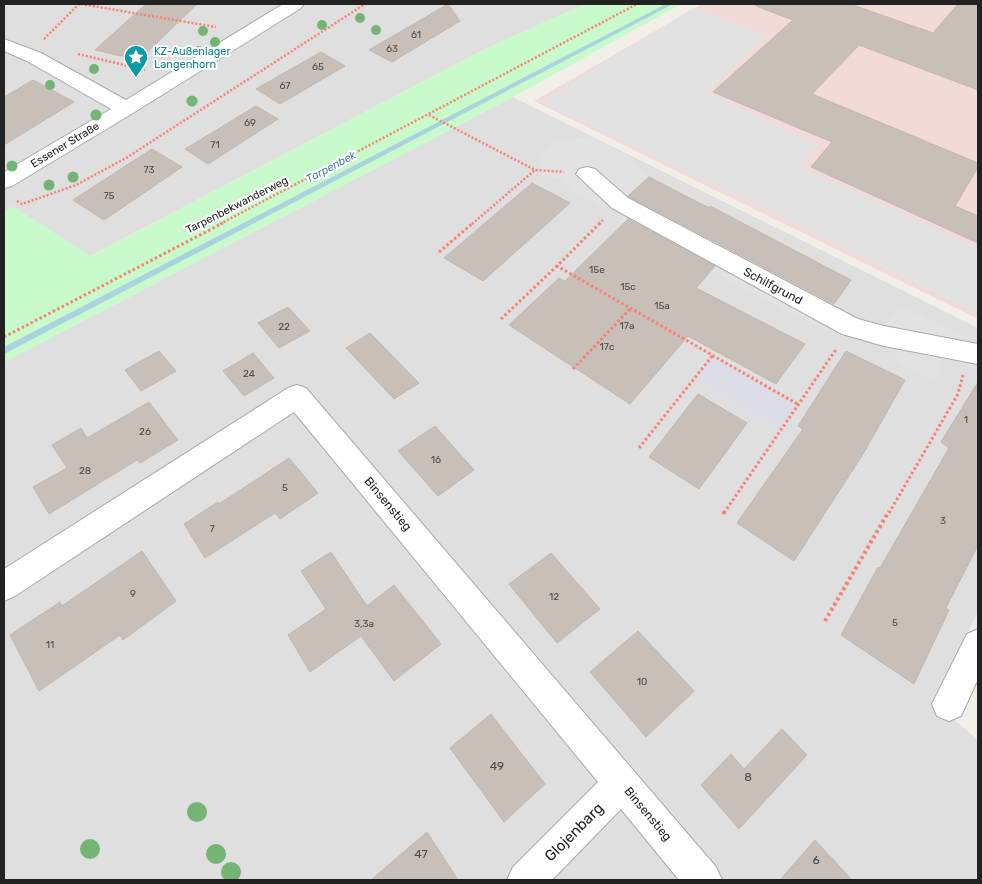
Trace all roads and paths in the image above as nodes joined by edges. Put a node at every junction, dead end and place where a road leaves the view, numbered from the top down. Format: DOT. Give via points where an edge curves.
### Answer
graph roads {
  1 [pos="80,4"];
  2 [pos="295,4"];
  3 [pos="365,4"];
  4 [pos="637,4"];
  5 [pos="249,32"];
  6 [pos="4,44"];
  7 [pos="75,54"];
  8 [pos="28,55"];
  9 [pos="177,77"];
  10 [pos="126,109"];
  11 [pos="429,115"];
  12 [pos="535,170"];
  13 [pos="587,174"];
  14 [pos="7,190"];
  15 [pos="620,204"];
  16 [pos="439,252"];
  17 [pos="557,266"];
  18 [pos="631,308"];
  19 [pos="501,319"];
  20 [pos="851,327"];
  21 [pos="4,337"];
  22 [pos="974,353"];
  23 [pos="713,355"];
  24 [pos="574,369"];
  25 [pos="799,405"];
  26 [pos="639,448"];
  27 [pos="723,514"];
  28 [pos="4,586"];
  29 [pos="826,621"];
  30 [pos="978,645"];
  31 [pos="949,704"];
  32 [pos="622,783"];
  33 [pos="526,880"];
  34 [pos="702,880"];
  1 -- 5 [label="path"];
  1 -- 8 [label="path"];
  2 -- 5 [label="street, Essener Straße"];
  3 -- 14 [label="path" via="134,153 84,181 22,204"];
  4 -- 11 [label="path, Tarpenbekwanderweg"];
  5 -- 9 [label="street, Essener Straße"];
  6 -- 8 [label="street"];
  7 -- 9 [label="path"];
  8 -- 10 [label="street"];
  9 -- 10 [label="street, Essener Straße"];
  10 -- 14 [label="street, Essener Straße"];
  11 -- 12 [label="path"];
  11 -- 21 [label="path, Tarpenbekwanderweg"];
  12 -- 13 [label="path"];
  12 -- 16 [label="path"];
  13 -- 15 [label="street, Schilfgrund"];
  15 -- 17 [label="path"];
  15 -- 20 [label="street, Schilfgrund"];
  17 -- 18 [label="path"];
  17 -- 19 [label="path"];
  18 -- 23 [label="path"];
  18 -- 24 [label="path"];
  20 -- 22 [label="street, Schilfgrund"];
  20 -- 25 [label="path"];
  22 -- 29 [label="path" via="958,394"];
  23 -- 25 [label="path"];
  23 -- 26 [label="path"];
  25 -- 27 [label="path"];
  28 -- 32 [label="street, Binsenstieg" via="297,396"];
  30 -- 31 [label="street"];
  32 -- 33 [label="street, Glojenbarg"];
  32 -- 34 [label="street, Binsenstieg"];
}
